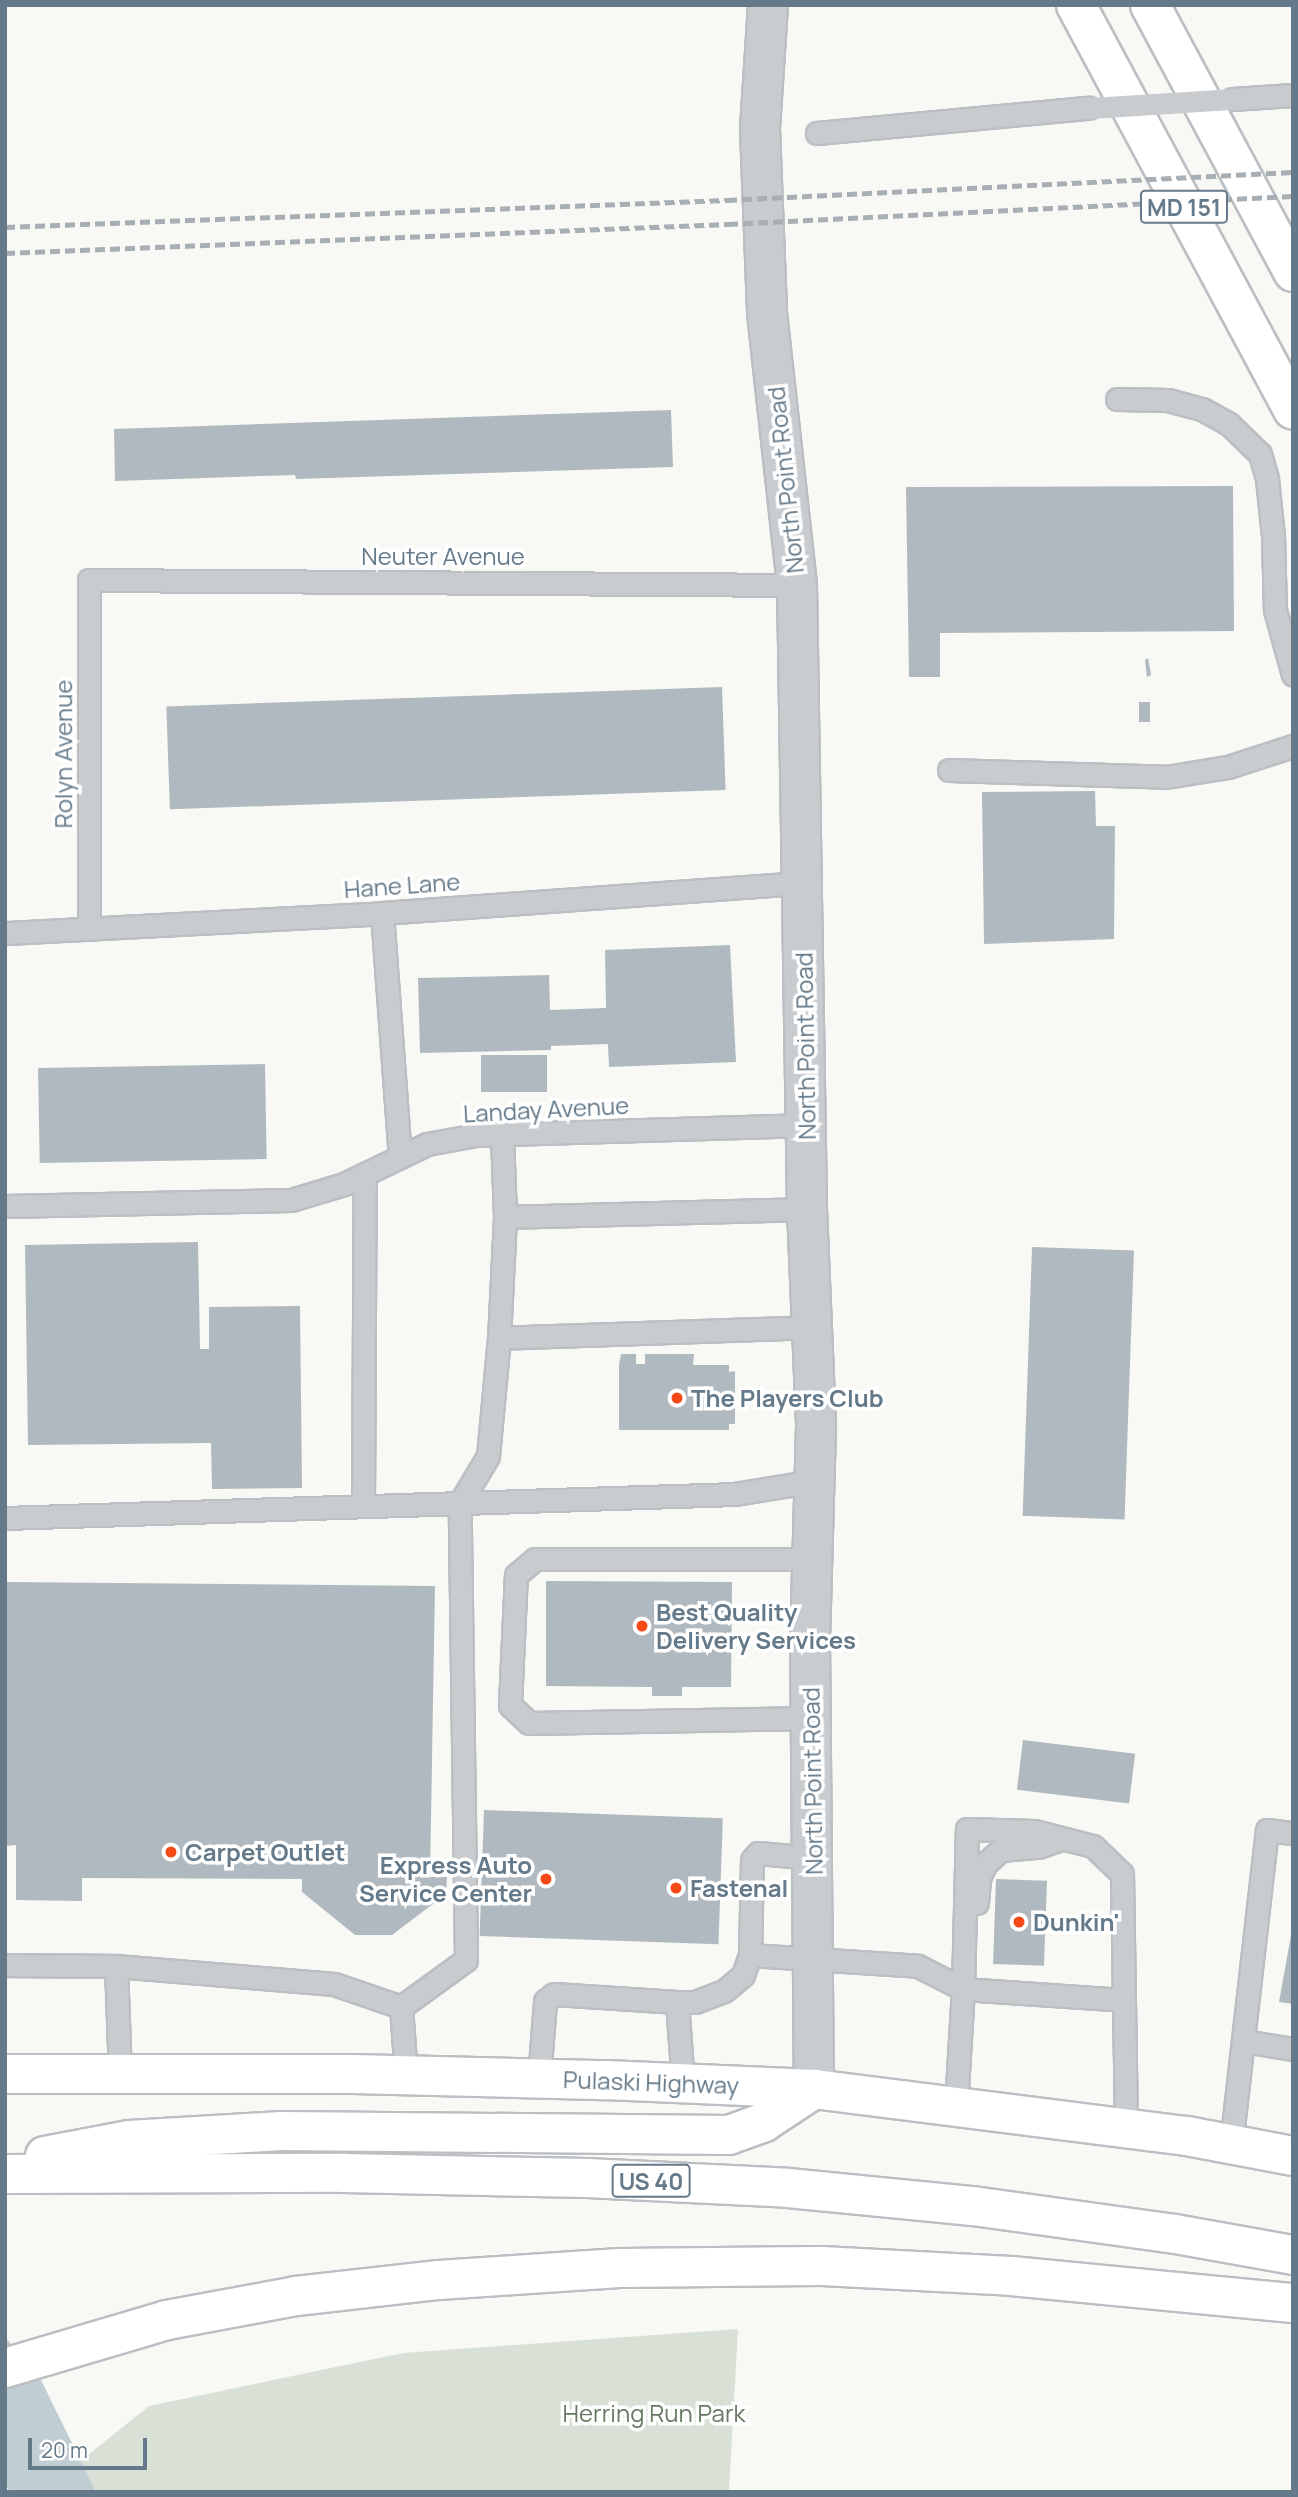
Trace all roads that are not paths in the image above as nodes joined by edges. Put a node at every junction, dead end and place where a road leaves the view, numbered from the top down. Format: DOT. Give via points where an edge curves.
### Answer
graph roads {
  1 [pos="768,5"];
  2 [pos="1076,5"];
  3 [pos="1150,5"];
  4 [pos="1293,95"];
  5 [pos="817,133"];
  6 [pos="1293,272"];
  7 [pos="1117,399"];
  8 [pos="1293,409"];
  9 [pos="89,580"];
  10 [pos="797,586"];
  11 [pos="1293,675"];
  12 [pos="1293,746"];
  13 [pos="949,770"];
  14 [pos="802,883"];
  15 [pos="382,914"];
  16 [pos="89,929"];
  17 [pos="5,933"];
  18 [pos="807,1125"];
  19 [pos="502,1135"];
  20 [pos="400,1157"];
  21 [pos="365,1174"];
  22 [pos="5,1206"];
  23 [pos="807,1209"];
  24 [pos="505,1217"];
  25 [pos="813,1327"];
  26 [pos="499,1338"];
  27 [pos="814,1481"];
  28 [pos="460,1503"];
  29 [pos="363,1506"];
  30 [pos="5,1518"];
  31 [pos="812,1559"];
  32 [pos="811,1718"];
  33 [pos="1293,1833"];
  34 [pos="1058,1840"];
  35 [pos="813,1858"];
  36 [pos="750,1955"];
  37 [pos="813,1959"];
  38 [pos="963,1962"];
  39 [pos="5,1965"];
  40 [pos="116,1966"];
  41 [pos="963,1989"];
  42 [pos="1123,2000"];
  43 [pos="677,2002"];
  44 [pos="401,2007"];
  45 [pos="1244,2041"];
  46 [pos="1293,2049"];
  47 [pos="5,2074"];
  48 [pos="120,2074"];
  49 [pos="406,2076"];
  50 [pos="539,2078"];
  51 [pos="683,2083"];
  52 [pos="814,2089"];
  53 [pos="956,2106"];
  54 [pos="1126,2129"];
  55 [pos="1231,2145"];
  56 [pos="1293,2156"];
  57 [pos="5,2164"];
  58 [pos="5,2174"];
  59 [pos="1293,2255"];
  60 [pos="1293,2303"];
  61 [pos="5,2368"];
  1 -- 10 [label="street, North Point Road" via="760,129 767,313"];
  2 -- 8 [label="main road, MD 151"];
  3 -- 6 [label="main road, MD 151"];
  4 -- 5 [label="lane, bridge"];
  7 -- 11 [label="lane" via="1168,400 1202,409 1229,424 1260,454 1272,524 1275,610"];
  9 -- 10 [label="lane, Neuter Avenue"];
  9 -- 16 [label="lane, Rolyn Avenue"];
  10 -- 14 [label="street, North Point Road"];
  12 -- 13 [label="lane" via="1228,767 1166,777"];
  14 -- 15 [label="lane, Hane Lane"];
  14 -- 18 [label="street, North Point Road"];
  15 -- 16 [label="lane, Hane Lane"];
  15 -- 20 [label="lane"];
  16 -- 17 [label="lane, Hane Lane"];
  18 -- 19 [label="lane, Landay Avenue"];
  18 -- 23 [label="street, North Point Road"];
  19 -- 20 [label="lane, Landay Avenue" via="427,1144"];
  19 -- 24 [label="lane"];
  20 -- 21 [label="lane, Landay Avenue"];
  21 -- 22 [label="lane, Landay Avenue" via="291,1200"];
  21 -- 29 [label="lane"];
  23 -- 24 [label="lane"];
  23 -- 25 [label="street, North Point Road"];
  24 -- 26 [label="lane"];
  25 -- 26 [label="lane"];
  25 -- 27 [label="street, North Point Road"];
  26 -- 28 [label="lane" via="488,1456"];
  27 -- 28 [label="lane" via="735,1494"];
  27 -- 31 [label="street, North Point Road"];
  28 -- 29 [label="lane"];
  28 -- 44 [label="lane" via="466,1960"];
  29 -- 30 [label="lane"];
  31 -- 32 [label="street, North Point Road"];
  31 -- 32 [label="lane" via="535,1559 516,1575 510,1705 529,1723"];
  32 -- 35 [label="street, North Point Road"];
  33 -- 45 [label="lane" via="1267,1830"];
  34 -- 38 [label="lane" via="1001,1850 986,1863 979,1878 975,1947"];
  34 -- 38 [label="lane" via="1034,1831 967,1829"];
  34 -- 42 [label="lane" via="1093,1846 1122,1874"];
  35 -- 36 [label="lane" via="758,1853 752,1860"];
  35 -- 37 [label="street, North Point Road"];
  36 -- 37 [label="lane"];
  36 -- 43 [label="lane" via="743,1975 724,1990 695,2002"];
  37 -- 41 [label="lane" via="918,1966"];
  37 -- 52 [label="street, North Point Road"];
  38 -- 41 [label="lane"];
  39 -- 40 [label="lane"];
  40 -- 44 [label="lane" via="334,1984"];
  40 -- 48 [label="lane"];
  41 -- 42 [label="lane"];
  41 -- 53 [label="lane"];
  42 -- 54 [label="lane"];
  43 -- 50 [label="lane" via="554,1994 545,2001"];
  43 -- 51 [label="lane"];
  44 -- 49 [label="lane"];
  45 -- 46 [label="lane"];
  45 -- 55 [label="lane"];
  47 -- 48 [label="main road, Pulaski Highway"];
  48 -- 49 [label="main road, Pulaski Highway"];
  49 -- 50 [label="main road, Pulaski Highway"];
  50 -- 51 [label="main road, Pulaski Highway"];
  51 -- 52 [label="main road, Pulaski Highway"];
  52 -- 53 [label="main road, Pulaski Highway"];
  52 -- 57 [label="main road" via="764,2122 729,2135 282,2131 130,2140"];
  53 -- 54 [label="main road, Pulaski Highway"];
  54 -- 55 [label="main road, Pulaski Highway"];
  55 -- 56 [label="main road, Pulaski Highway"];
  58 -- 59 [label="main road, US 40" via="344,2173 788,2188 973,2206"];
  60 -- 61 [label="main road" via="1012,2276 822,2266 620,2268 439,2280 296,2296 166,2319"];
}
